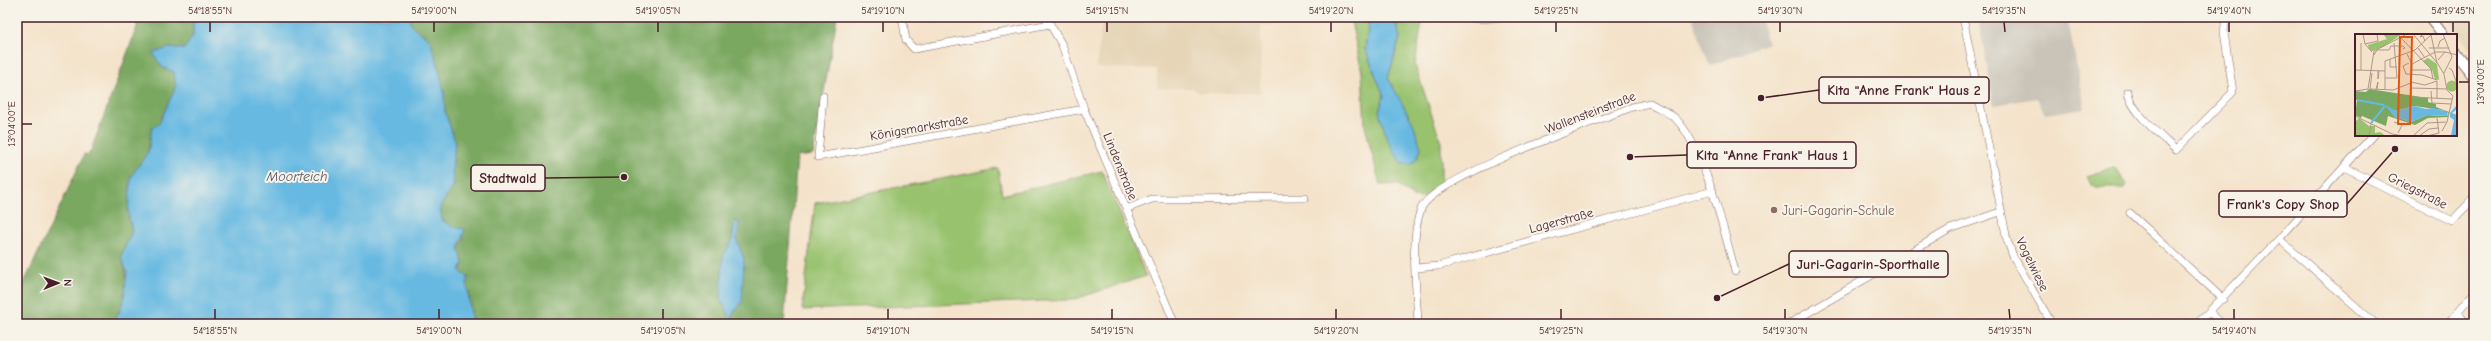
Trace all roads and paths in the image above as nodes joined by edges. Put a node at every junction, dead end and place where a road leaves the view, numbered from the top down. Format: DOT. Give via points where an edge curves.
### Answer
graph roads {
  1 [pos="902,17"];
  2 [pos="1046,17"];
  3 [pos="1517,17"];
  4 [pos="1963,17"];
  5 [pos="2226,17"];
  6 [pos="2429,17"];
  7 [pos="1475,20"];
  8 [pos="1050,24"];
  9 [pos="2441,34"];
  10 [pos="2457,54"];
  11 [pos="2474,77"];
  12 [pos="2128,92"];
  13 [pos="823,96"];
  14 [pos="1084,109"];
  15 [pos="2372,136"];
  16 [pos="2344,167"];
  17 [pos="1713,191"];
  18 [pos="1305,198"];
  19 [pos="2474,198"];
  20 [pos="1126,209"];
  21 [pos="2000,212"];
  22 [pos="2130,213"];
  23 [pos="2279,239"];
  24 [pos="1416,268"];
  25 [pos="1735,271"];
  26 [pos="2471,296"];
  27 [pos="2223,299"];
  28 [pos="2210,312"];
  29 [pos="2457,312"];
  30 [pos="1175,324"];
  31 [pos="1418,324"];
  32 [pos="1789,324"];
  33 [pos="2052,324"];
  34 [pos="2197,324"];
  35 [pos="2222,324"];
  36 [pos="2376,324"];
  37 [pos="2446,324"];
  38 [pos="2468,324"];
  1 -- 8 [label="street" via="906,40 914,49"];
  2 -- 8 [label="street, Lindenstraße"];
  3 -- 7 [label="street"];
  4 -- 21 [label="street, Vogelwiese"];
  5 -- 12 [label="street" via="2224,32 2233,92 2176,150 2141,115 2129,98"];
  6 -- 9 [label="main road"];
  8 -- 14 [label="street, Lindenstraße" via="1062,45"];
  10 -- 11 [label="main road"];
  13 -- 14 [label="street, Königsmarkstraße" via="818,157"];
  14 -- 20 [label="street, Lindenstraße"];
  15 -- 16 [label="street"];
  16 -- 19 [label="street, Griegstraße" via="2452,221"];
  16 -- 23 [label="street"];
  17 -- 24 [label="street, Lagerstraße" via="1438,266"];
  17 -- 24 [label="street, Wallensteinstraße" via="1691,142 1676,119 1650,103 1632,107 1459,178 1435,193 1426,202 1419,216"];
  17 -- 25 [label="street, Wallensteinstraße"];
  18 -- 20 [label="street" via="1152,199"];
  20 -- 30 [label="street, Lindenstraße"];
  21 -- 32 [label="street" via="1950,229"];
  21 -- 33 [label="street, Vogelwiese" via="2013,256"];
  22 -- 27 [label="street"];
  23 -- 27 [label="street"];
  23 -- 36 [label="street"];
  24 -- 31 [label="street, Wallensteinstraße"];
  26 -- 29 [label="street"];
  27 -- 28 [label="street"];
  28 -- 34 [label="street"];
  28 -- 35 [label="street"];
  29 -- 37 [label="street"];
  29 -- 38 [label="street"];
}
